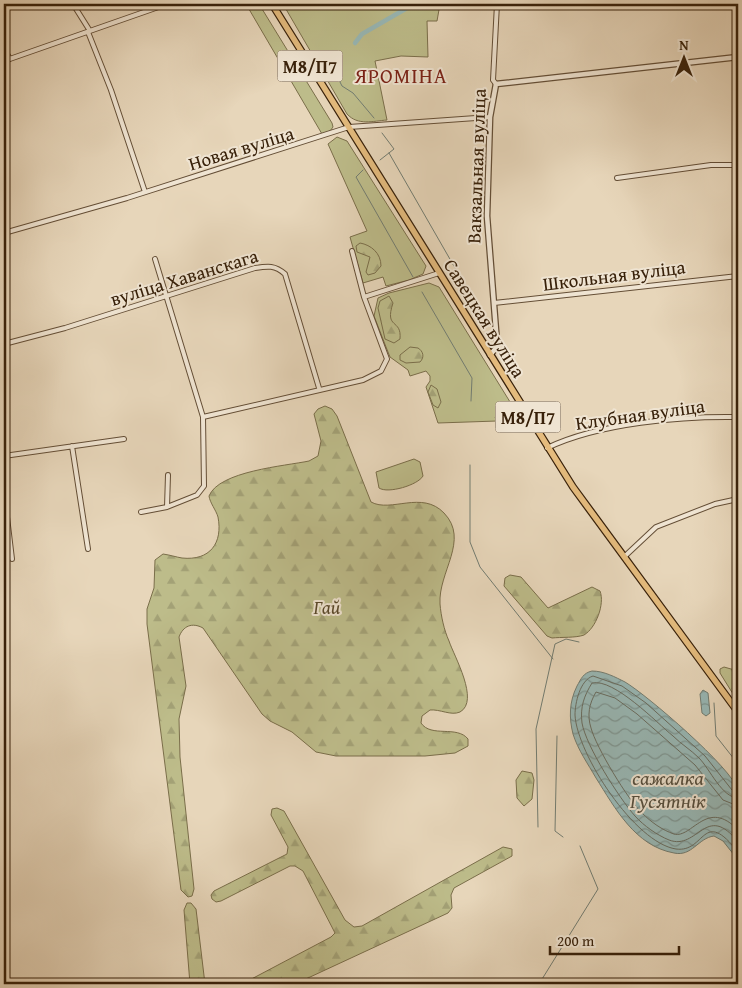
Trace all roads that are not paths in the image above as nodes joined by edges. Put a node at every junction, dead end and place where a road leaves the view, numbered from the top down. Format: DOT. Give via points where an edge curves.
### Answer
graph roads {
  1 [pos="73,4"];
  2 [pos="167,4"];
  3 [pos="272,4"];
  4 [pos="497,4"];
  5 [pos="89,32"];
  6 [pos="4,49"];
  7 [pos="738,57"];
  8 [pos="10,59"];
  9 [pos="4,61"];
  10 [pos="496,84"];
  11 [pos="490,117"];
  12 [pos="349,127"];
  13 [pos="738,165"];
  14 [pos="618,178"];
  15 [pos="145,192"];
  16 [pos="4,234"];
  17 [pos="352,251"];
  18 [pos="154,259"];
  19 [pos="439,273"];
  20 [pos="738,276"];
  21 [pos="166,295"];
  22 [pos="364,297"];
  23 [pos="494,303"];
  24 [pos="4,344"];
  25 [pos="490,355"];
  26 [pos="319,388"];
  27 [pos="203,416"];
  28 [pos="738,417"];
  29 [pos="124,439"];
  30 [pos="72,446"];
  31 [pos="547,448"];
  32 [pos="4,456"];
  33 [pos="168,475"];
  34 [pos="4,492"];
  35 [pos="738,499"];
  36 [pos="167,507"];
  37 [pos="141,512"];
  38 [pos="88,549"];
  39 [pos="624,557"];
  40 [pos="12,559"];
  41 [pos="738,712"];
  1 -- 5 [label="street"];
  2 -- 5 [label="street"];
  3 -- 12 [label="main road, Савецкая вуліца / М8/П7"];
  4 -- 10 [label="street, Вакзальная вуліца" via="493,80"];
  5 -- 8 [label="street"];
  5 -- 15 [label="street" via="112,90"];
  6 -- 8 [label="street"];
  7 -- 10 [label="street"];
  8 -- 9 [label="street"];
  10 -- 11 [label="street, Вакзальная вуліца"];
  11 -- 12 [label="street, Новая вуліца"];
  11 -- 23 [label="street, Вакзальная вуліца" via="487,216"];
  12 -- 15 [label="street, Новая вуліца"];
  12 -- 19 [label="main road, Савецкая вуліца / М8/П7"];
  13 -- 14 [label="street" via="711,165"];
  15 -- 16 [label="street, Новая вуліца"];
  17 -- 22 [label="street"];
  18 -- 21 [label="street"];
  19 -- 22 [label="street"];
  19 -- 25 [label="main road, Савецкая вуліца / М8/П7"];
  20 -- 23 [label="street, Школьная вуліца"];
  21 -- 24 [label="street, вуліца Хаванскага"];
  21 -- 26 [label="street, вуліца Хаванскага" via="255,268 278,267 285,274"];
  21 -- 27 [label="street"];
  22 -- 26 [label="street" via="387,359 383,368 363,380"];
  23 -- 25 [label="street, Вакзальная вуліца" via="496,348"];
  25 -- 31 [label="main road, Савецкая вуліца / М8/П7"];
  26 -- 27 [label="street"];
  27 -- 36 [label="street" via="204,486 197,496"];
  28 -- 31 [label="street, Клубная вуліца" via="713,416 641,424 571,437"];
  29 -- 30 [label="street"];
  30 -- 32 [label="street"];
  30 -- 38 [label="street"];
  31 -- 39 [label="main road, Савецкая вуліца / М8/П7"];
  33 -- 36 [label="street"];
  34 -- 40 [label="street"];
  35 -- 39 [label="street" via="715,504 656,527"];
  36 -- 37 [label="street"];
  39 -- 41 [label="main road, Савецкая вуліца / М8/П7"];
}
